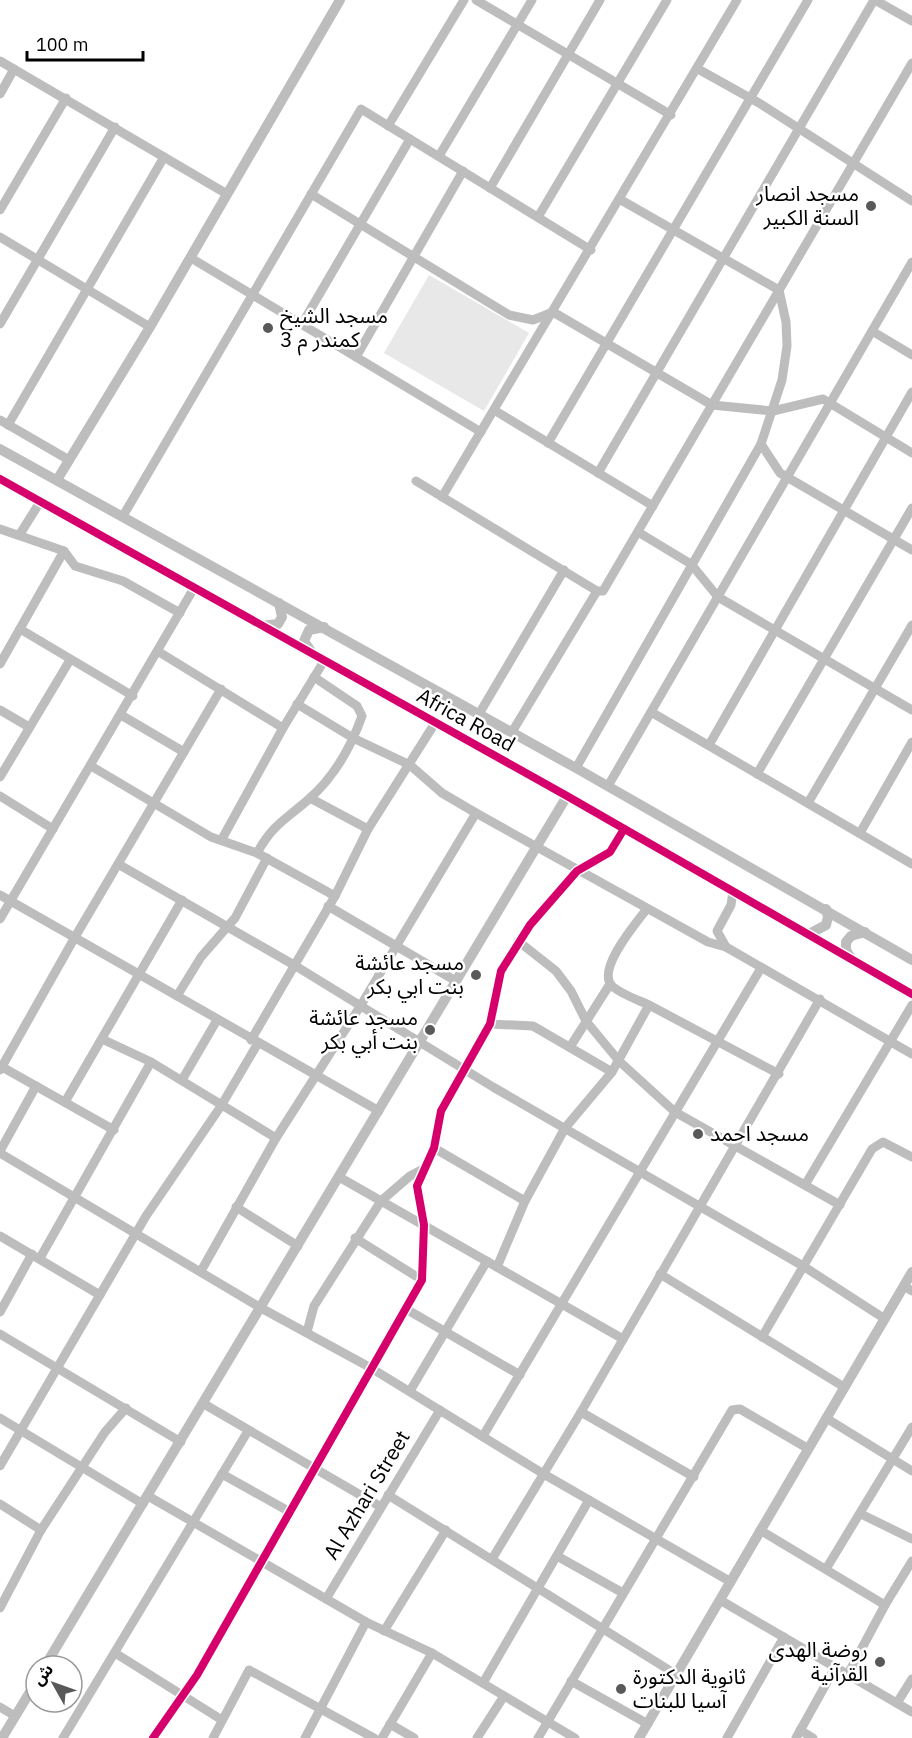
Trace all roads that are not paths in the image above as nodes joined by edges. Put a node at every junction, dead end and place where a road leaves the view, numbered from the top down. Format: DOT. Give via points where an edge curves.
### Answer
graph roads {
  1 [pos="340,0"];
  2 [pos="464,0"];
  3 [pos="476,0"];
  4 [pos="532,0"];
  5 [pos="600,0"];
  6 [pos="667,0"];
  7 [pos="737,0"];
  8 [pos="808,0"];
  9 [pos="875,0"];
  10 [pos="912,21"];
  11 [pos="517,24"];
  12 [pos="568,54"];
  13 [pos="0,61"];
  14 [pos="912,63"];
  15 [pos="14,69"];
  16 [pos="698,69"];
  17 [pos="618,84"];
  18 [pos="0,94"];
  19 [pos="66,98"];
  20 [pos="750,98"];
  21 [pos="671,115"];
  22 [pos="388,126"];
  23 [pos="115,127"];
  24 [pos="799,128"];
  25 [pos="410,139"];
  26 [pos="440,156"];
  27 [pos="164,157"];
  28 [pos="854,163"];
  29 [pos="463,171"];
  30 [pos="490,188"];
  31 [pos="227,194"];
  32 [pos="311,194"];
  33 [pos="621,200"];
  34 [pos="912,201"];
  35 [pos="0,210"];
  36 [pos="538,217"];
  37 [pos="361,223"];
  38 [pos="674,229"];
  39 [pos="0,237"];
  40 [pos="591,250"];
  41 [pos="415,255"];
  42 [pos="190,258"];
  43 [pos="723,258"];
  44 [pos="38,259"];
  45 [pos="912,262"];
  46 [pos="87,290"];
  47 [pos="779,290"];
  48 [pos="252,294"];
  49 [pos="553,312"];
  50 [pos="0,324"];
  51 [pos="302,324"];
  52 [pos="150,327"];
  53 [pos="872,331"];
  54 [pos="607,343"];
  55 [pos="912,355"];
  56 [pos="356,357"];
  57 [pos="656,372"];
  58 [pos="912,392"];
  59 [pos="712,405"];
  60 [pos="829,405"];
  61 [pos="494,410"];
  62 [pos="774,411"];
  63 [pos="4,423"];
  64 [pos="481,432"];
  65 [pos="886,438"];
  66 [pos="548,443"];
  67 [pos="761,444"];
  68 [pos="0,449"];
  69 [pos="912,453"];
  70 [pos="69,460"];
  71 [pos="598,473"];
  72 [pos="788,476"];
  73 [pos="0,479"];
  74 [pos="57,480"];
  75 [pos="416,482"];
  76 [pos="442,497"];
  77 [pos="40,502"];
  78 [pos="653,506"];
  79 [pos="912,508"];
  80 [pos="844,510"];
  81 [pos="123,516"];
  82 [pos="0,529"];
  83 [pos="638,532"];
  84 [pos="20,534"];
  85 [pos="894,539"];
  86 [pos="912,550"];
  87 [pos="64,551"];
  88 [pos="692,564"];
  89 [pos="564,570"];
  90 [pos="195,588"];
  91 [pos="597,591"];
  92 [pos="718,597"];
  93 [pos="279,603"];
  94 [pos="180,613"];
  95 [pos="912,625"];
  96 [pos="261,626"];
  97 [pos="324,627"];
  98 [pos="20,629"];
  99 [pos="775,630"];
  100 [pos="159,652"];
  101 [pos="313,654"];
  102 [pos="824,659"];
  103 [pos="70,660"];
  104 [pos="324,661"];
  105 [pos="0,664"];
  106 [pos="314,677"];
  107 [pos="875,688"];
  108 [pos="221,689"];
  109 [pos="133,696"];
  110 [pos="297,704"];
  111 [pos="0,710"];
  112 [pos="912,710"];
  113 [pos="651,712"];
  114 [pos="479,714"];
  115 [pos="121,715"];
  116 [pos="435,723"];
  117 [pos="29,727"];
  118 [pos="283,728"];
  119 [pos="512,732"];
  120 [pos="353,738"];
  121 [pos="912,742"];
  122 [pos="709,745"];
  123 [pos="184,752"];
  124 [pos="91,765"];
  125 [pos="410,765"];
  126 [pos="576,768"];
  127 [pos="757,774"];
  128 [pos="0,777"];
  129 [pos="608,786"];
  130 [pos="0,796"];
  131 [pos="567,796"];
  132 [pos="310,798"];
  133 [pos="154,803"];
  134 [pos="808,803"];
  135 [pos="476,813"];
  136 [pos="53,829"];
  137 [pos="368,829"];
  138 [pos="624,829"];
  139 [pos="860,833"];
  140 [pos="222,839"];
  141 [pos="537,846"];
  142 [pos="257,853"];
  143 [pos="267,858"];
  144 [pos="118,864"];
  145 [pos="912,864"];
  146 [pos="577,871"];
  147 [pos="733,891"];
  148 [pos="0,895"];
  149 [pos="334,896"];
  150 [pos="182,900"];
  151 [pos="10,902"];
  152 [pos="328,906"];
  153 [pos="826,909"];
  154 [pos="646,910"];
  155 [pos="0,919"];
  156 [pos="228,926"];
  157 [pos="865,932"];
  158 [pos="809,934"];
  159 [pos="75,937"];
  160 [pos="518,941"];
  161 [pos="397,946"];
  162 [pos="726,947"];
  163 [pos="851,958"];
  164 [pos="912,960"];
  165 [pos="294,965"];
  166 [pos="761,968"];
  167 [pos="139,974"];
  168 [pos="456,981"];
  169 [pos="610,984"];
  170 [pos="912,994"];
  171 [pos="177,996"];
  172 [pos="820,999"];
  173 [pos="361,1005"];
  174 [pos="649,1005"];
  175 [pos="912,1005"];
  176 [pos="217,1020"];
  177 [pos="586,1021"];
  178 [pos="490,1024"];
  179 [pos="102,1039"];
  180 [pos="718,1040"];
  181 [pos="254,1041"];
  182 [pos="420,1042"];
  183 [pos="890,1042"];
  184 [pos="570,1047"];
  185 [pos="912,1054"];
  186 [pos="619,1060"];
  187 [pos="151,1062"];
  188 [pos="464,1068"];
  189 [pos="1,1069"];
  190 [pos="612,1072"];
  191 [pos="779,1074"];
  192 [pos="316,1076"];
  193 [pos="182,1080"];
  194 [pos="36,1086"];
  195 [pos="65,1102"];
  196 [pos="221,1106"];
  197 [pos="379,1111"];
  198 [pos="675,1112"];
  199 [pos="566,1128"];
  200 [pos="114,1130"];
  201 [pos="276,1138"];
  202 [pos="736,1147"];
  203 [pos="434,1148"];
  204 [pos="0,1152"];
  205 [pos="912,1157"];
  206 [pos="425,1168"];
  207 [pos="640,1172"];
  208 [pos="339,1177"];
  209 [pos="805,1185"];
  210 [pos="75,1196"];
  211 [pos="381,1201"];
  212 [pos="525,1201"];
  213 [pos="701,1205"];
  214 [pos="840,1205"];
  215 [pos="236,1208"];
  216 [pos="424,1225"];
  217 [pos="136,1234"];
  218 [pos="0,1236"];
  219 [pos="355,1238"];
  220 [pos="298,1246"];
  221 [pos="36,1256"];
  222 [pos="487,1261"];
  223 [pos="803,1266"];
  224 [pos="497,1267"];
  225 [pos="201,1271"];
  226 [pos="912,1272"];
  227 [pos="660,1274"];
  228 [pos="422,1280"];
  229 [pos="908,1288"];
  230 [pos="100,1295"];
  231 [pos="562,1304"];
  232 [pos="261,1308"];
  233 [pos="406,1309"];
  234 [pos="0,1312"];
  235 [pos="885,1319"];
  236 [pos="307,1332"];
  237 [pos="445,1332"];
  238 [pos="0,1334"];
  239 [pos="762,1337"];
  240 [pos="623,1339"];
  241 [pos="371,1368"];
  242 [pos="58,1370"];
  243 [pos="519,1375"];
  244 [pos="844,1387"];
  245 [pos="410,1391"];
  246 [pos="204,1404"];
  247 [pos="126,1408"];
  248 [pos="440,1410"];
  249 [pos="581,1412"];
  250 [pos="0,1418"];
  251 [pos="826,1418"];
  252 [pos="912,1427"];
  253 [pos="21,1431"];
  254 [pos="248,1431"];
  255 [pos="483,1436"];
  256 [pos="181,1443"];
  257 [pos="807,1448"];
  258 [pos="892,1459"];
  259 [pos="0,1466"];
  260 [pos="80,1468"];
  261 [pos="314,1470"];
  262 [pos="912,1471"];
  263 [pos="222,1473"];
  264 [pos="542,1473"];
  265 [pos="694,1477"];
  266 [pos="388,1495"];
  267 [pos="146,1500"];
  268 [pos="589,1500"];
  269 [pos="0,1504"];
  270 [pos="381,1507"];
  271 [pos="290,1512"];
  272 [pos="861,1514"];
  273 [pos="193,1523"];
  274 [pos="41,1530"];
  275 [pos="446,1530"];
  276 [pos="760,1530"];
  277 [pos="655,1539"];
  278 [pos="912,1539"];
  279 [pos="557,1556"];
  280 [pos="492,1559"];
  281 [pos="261,1561"];
  282 [pos="912,1562"];
  283 [pos="826,1569"];
  284 [pos="731,1582"];
  285 [pos="538,1589"];
  286 [pos="623,1593"];
  287 [pos="326,1599"];
  288 [pos="720,1600"];
  289 [pos="1,1603"];
  290 [pos="885,1605"];
  291 [pos="366,1622"];
  292 [pos="602,1630"];
  293 [pos="384,1631"];
  294 [pos="784,1637"];
  295 [pos="116,1653"];
  296 [pos="432,1653"];
  297 [pos="52,1654"];
  298 [pos="836,1666"];
  299 [pos="848,1674"];
  300 [pos="677,1675"];
  301 [pos="912,1678"];
  302 [pos="572,1681"];
  303 [pos="483,1683"];
  304 [pos="184,1696"];
  305 [pos="504,1696"];
  306 [pos="24,1701"];
  307 [pos="897,1703"];
  308 [pos="0,1707"];
  309 [pos="321,1710"];
  310 [pos="912,1712"];
  311 [pos="15,1716"];
  312 [pos="222,1720"];
  313 [pos="548,1722"];
  314 [pos="390,1724"];
  315 [pos="648,1724"];
  316 [pos="798,1734"];
  317 [pos="2,1738"];
  318 [pos="63,1738"];
  319 [pos="153,1738"];
  320 [pos="213,1738"];
  321 [pos="306,1738"];
  322 [pos="374,1738"];
  323 [pos="382,1738"];
  324 [pos="414,1738"];
  325 [pos="477,1738"];
  326 [pos="538,1738"];
  327 [pos="575,1738"];
  328 [pos="639,1738"];
  329 [pos="727,1738"];
  330 [pos="813,1738"];
  1 -- 31 [label="street"];
  2 -- 22 [label="street"];
  3 -- 11 [label="street"];
  4 -- 11 [label="street"];
  5 -- 12 [label="street"];
  6 -- 17 [label="street"];
  7 -- 16 [label="street"];
  8 -- 20 [label="street"];
  9 -- 10 [label="street"];
  9 -- 24 [label="street"];
  11 -- 12 [label="street"];
  11 -- 26 [label="street"];
  12 -- 17 [label="street"];
  12 -- 30 [label="street"];
  13 -- 15 [label="street"];
  14 -- 28 [label="street"];
  15 -- 18 [label="street"];
  15 -- 19 [label="street"];
  16 -- 20 [label="street"];
  16 -- 21 [label="street"];
  17 -- 21 [label="street"];
  17 -- 36 [label="street"];
  19 -- 23 [label="street"];
  19 -- 35 [label="street"];
  20 -- 24 [label="street"];
  20 -- 38 [label="street"];
  21 -- 33 [label="street"];
  22 -- 25 [label="street"];
  22 -- 32 [label="street" via="361,109"];
  23 -- 27 [label="street"];
  23 -- 44 [label="street"];
  24 -- 28 [label="street"];
  24 -- 43 [label="street"];
  25 -- 26 [label="street"];
  25 -- 37 [label="street"];
  26 -- 29 [label="street"];
  27 -- 31 [label="street"];
  27 -- 46 [label="street"];
  28 -- 34 [label="street"];
  28 -- 47 [label="street"];
  29 -- 30 [label="street"];
  29 -- 41 [label="street"];
  30 -- 36 [label="street"];
  31 -- 42 [label="street"];
  32 -- 37 [label="street"];
  32 -- 48 [label="street"];
  33 -- 38 [label="street"];
  33 -- 40 [label="street"];
  36 -- 40 [label="street"];
  37 -- 41 [label="street"];
  37 -- 51 [label="street"];
  38 -- 43 [label="street"];
  38 -- 54 [label="street"];
  39 -- 44 [label="street"];
  40 -- 49 [label="street"];
  41 -- 49 [label="street" via="509,315 533,320"];
  41 -- 56 [label="street"];
  42 -- 48 [label="street"];
  42 -- 52 [label="street"];
  43 -- 47 [label="street"];
  43 -- 57 [label="street"];
  44 -- 46 [label="street"];
  44 -- 50 [label="street"];
  45 -- 53 [label="street"];
  46 -- 52 [label="street"];
  46 -- 63 [label="street"];
  47 -- 59 [label="street"];
  47 -- 62 [label="street" via="787,346"];
  48 -- 51 [label="street"];
  48 -- 81 [label="street"];
  49 -- 54 [label="street"];
  49 -- 61 [label="street"];
  51 -- 56 [label="street"];
  52 -- 70 [label="street"];
  53 -- 55 [label="street"];
  53 -- 60 [label="street"];
  54 -- 57 [label="street"];
  54 -- 66 [label="street"];
  56 -- 64 [label="street"];
  57 -- 59 [label="street"];
  57 -- 71 [label="street"];
  58 -- 65 [label="street"];
  59 -- 62 [label="street"];
  59 -- 78 [label="street"];
  60 -- 62 [label="street" via="823,399"];
  60 -- 65 [label="street"];
  60 -- 72 [label="street"];
  61 -- 64 [label="street"];
  61 -- 66 [label="street"];
  62 -- 67 [label="street"];
  63 -- 70 [label="street"];
  64 -- 76 [label="street"];
  65 -- 69 [label="street"];
  65 -- 80 [label="street"];
  66 -- 71 [label="street"];
  67 -- 72 [label="street" via="774,466"];
  67 -- 88 [label="street"];
  68 -- 74 [label="street, Africa Road"];
  70 -- 74 [label="street"];
  71 -- 78 [label="street"];
  72 -- 80 [label="street"];
  72 -- 92 [label="street"];
  73 -- 77 [label="street, Africa Road"];
  74 -- 81 [label="street, Africa Road"];
  75 -- 76 [label="street"];
  76 -- 89 [label="street"];
  77 -- 84 [label="street"];
  77 -- 90 [label="street, Africa Road"];
  78 -- 83 [label="street"];
  79 -- 85 [label="street"];
  80 -- 85 [label="street"];
  80 -- 99 [label="street"];
  81 -- 93 [label="street, Africa Road"];
  82 -- 84 [label="street"];
  83 -- 88 [label="street"];
  83 -- 91 [label="street" via="603,591"];
  84 -- 87 [label="street"];
  85 -- 86 [label="street"];
  85 -- 102 [label="street"];
  87 -- 94 [label="street" via="75,566 123,581"];
  87 -- 98 [label="street"];
  88 -- 92 [label="street"];
  88 -- 126 [label="street"];
  89 -- 91 [label="street"];
  89 -- 114 [label="street"];
  90 -- 94 [label="street"];
  90 -- 96 [label="street, Africa Road"];
  91 -- 119 [label="street"];
  92 -- 99 [label="street"];
  92 -- 113 [label="street"];
  93 -- 96 [label="street" via="282,617 278,624"];
  93 -- 97 [label="street, Africa Road"];
  94 -- 100 [label="street"];
  95 -- 107 [label="street"];
  96 -- 101 [label="street, Africa Road"];
  97 -- 101 [label="street" via="309,630 306,635 306,645"];
  97 -- 114 [label="street, Africa Road"];
  98 -- 103 [label="street"];
  98 -- 105 [label="street"];
  99 -- 102 [label="street"];
  99 -- 122 [label="street"];
  100 -- 108 [label="street"];
  100 -- 109 [label="street"];
  101 -- 104 [label="street, Africa Road"];
  102 -- 107 [label="street"];
  102 -- 127 [label="street"];
  103 -- 109 [label="street"];
  103 -- 117 [label="street"];
  104 -- 106 [label="street"];
  104 -- 116 [label="street, Africa Road"];
  106 -- 110 [label="street"];
  106 -- 120 [label="street" via="361,710"];
  107 -- 112 [label="street"];
  107 -- 134 [label="street"];
  108 -- 118 [label="street"];
  108 -- 123 [label="street"];
  109 -- 115 [label="street"];
  110 -- 118 [label="street"];
  110 -- 120 [label="street"];
  111 -- 117 [label="street"];
  113 -- 122 [label="street"];
  113 -- 129 [label="street"];
  114 -- 119 [label="street, Africa Road"];
  115 -- 123 [label="street"];
  115 -- 124 [label="street"];
  116 -- 125 [label="street"];
  116 -- 131 [label="street, Africa Road"];
  117 -- 128 [label="street"];
  118 -- 140 [label="street"];
  119 -- 126 [label="street, Africa Road"];
  120 -- 125 [label="street"];
  120 -- 132 [label="street" via="340,764"];
  121 -- 139 [label="street"];
  122 -- 127 [label="street"];
  123 -- 133 [label="street"];
  124 -- 133 [label="street"];
  124 -- 136 [label="street"];
  125 -- 135 [label="street" via="442,793"];
  125 -- 137 [label="street"];
  126 -- 129 [label="street, Africa Road"];
  127 -- 134 [label="street"];
  129 -- 153 [label="street, Africa Road"];
  130 -- 136 [label="street"];
  131 -- 138 [label="street, Africa Road"];
  131 -- 141 [label="street"];
  132 -- 137 [label="street"];
  132 -- 142 [label="street" via="273,827"];
  133 -- 140 [label="street" via="211,837"];
  133 -- 144 [label="street"];
  134 -- 139 [label="street"];
  135 -- 141 [label="street"];
  135 -- 161 [label="street"];
  136 -- 151 [label="street"];
  137 -- 149 [label="street"];
  138 -- 146 [label="street" via="606,855"];
  138 -- 147 [label="street, Africa Road"];
  139 -- 145 [label="street"];
  140 -- 142 [label="street"];
  141 -- 146 [label="street"];
  141 -- 168 [label="street"];
  142 -- 143 [label="street"];
  143 -- 149 [label="street"];
  143 -- 156 [label="street"];
  144 -- 150 [label="street"];
  144 -- 159 [label="street"];
  146 -- 154 [label="street"];
  146 -- 160 [label="street"];
  147 -- 158 [label="street, Africa Road"];
  147 -- 162 [label="street" via="731,905 717,931"];
  148 -- 151 [label="street"];
  149 -- 152 [label="street"];
  150 -- 156 [label="street"];
  150 -- 167 [label="street"];
  151 -- 155 [label="street"];
  151 -- 159 [label="street"];
  152 -- 161 [label="street"];
  152 -- 165 [label="street"];
  153 -- 157 [label="street, Africa Road"];
  153 -- 158 [label="street" via="826,925"];
  154 -- 162 [label="street" via="708,942"];
  154 -- 169 [label="street" via="611,960"];
  156 -- 165 [label="street"];
  156 -- 171 [label="street" via="208,948"];
  157 -- 163 [label="street" via="846,942"];
  157 -- 164 [label="street, Africa Road"];
  158 -- 163 [label="street, Africa Road"];
  159 -- 167 [label="street"];
  159 -- 189 [label="street"];
  160 -- 177 [label="street" via="556,971"];
  160 -- 178 [label="street" via="501,970"];
  161 -- 168 [label="street"];
  161 -- 173 [label="street"];
  162 -- 166 [label="street"];
  163 -- 170 [label="street, Africa Road"];
  165 -- 173 [label="street"];
  165 -- 181 [label="street"];
  166 -- 172 [label="street"];
  166 -- 180 [label="street"];
  167 -- 171 [label="street"];
  167 -- 179 [label="street"];
  168 -- 182 [label="street"];
  169 -- 174 [label="street"];
  169 -- 177 [label="street"];
  171 -- 176 [label="street"];
  172 -- 183 [label="street"];
  172 -- 191 [label="street"];
  173 -- 182 [label="street"];
  173 -- 192 [label="street"];
  174 -- 180 [label="street"];
  174 -- 186 [label="street"];
  175 -- 183 [label="street"];
  176 -- 181 [label="street"];
  176 -- 193 [label="street"];
  177 -- 184 [label="street"];
  177 -- 186 [label="street"];
  178 -- 184 [label="street" via="532,1026"];
  178 -- 188 [label="street"];
  179 -- 187 [label="street"];
  179 -- 195 [label="street"];
  180 -- 191 [label="street"];
  180 -- 198 [label="street"];
  181 -- 192 [label="street"];
  181 -- 196 [label="street"];
  182 -- 188 [label="street"];
  182 -- 197 [label="street"];
  183 -- 185 [label="street"];
  183 -- 209 [label="street"];
  184 -- 190 [label="street"];
  186 -- 190 [label="street"];
  186 -- 198 [label="street"];
  187 -- 193 [label="street"];
  187 -- 200 [label="street"];
  188 -- 199 [label="street"];
  188 -- 203 [label="street" via="441,1111"];
  189 -- 194 [label="street"];
  190 -- 199 [label="street"];
  191 -- 202 [label="street"];
  192 -- 197 [label="street"];
  192 -- 201 [label="street"];
  193 -- 196 [label="street"];
  194 -- 195 [label="street"];
  194 -- 204 [label="street"];
  195 -- 200 [label="street"];
  196 -- 201 [label="street"];
  196 -- 217 [label="street"];
  197 -- 208 [label="street"];
  198 -- 202 [label="street"];
  198 -- 207 [label="street"];
  199 -- 207 [label="street"];
  199 -- 212 [label="street"];
  200 -- 210 [label="street"];
  201 -- 215 [label="street"];
  202 -- 209 [label="street"];
  202 -- 213 [label="street"];
  203 -- 206 [label="street"];
  203 -- 212 [label="street"];
  204 -- 210 [label="street"];
  205 -- 214 [label="street" via="889,1144 876,1144"];
  206 -- 211 [label="street"];
  206 -- 216 [label="street" via="417,1186"];
  207 -- 213 [label="street"];
  207 -- 231 [label="street"];
  208 -- 211 [label="street"];
  208 -- 220 [label="street"];
  209 -- 214 [label="street"];
  210 -- 217 [label="street"];
  210 -- 221 [label="street"];
  211 -- 216 [label="street"];
  211 -- 219 [label="street"];
  212 -- 224 [label="street"];
  213 -- 223 [label="street"];
  213 -- 227 [label="street"];
  214 -- 223 [label="street"];
  215 -- 220 [label="street"];
  215 -- 225 [label="street"];
  216 -- 222 [label="street"];
  216 -- 228 [label="street"];
  217 -- 225 [label="street"];
  217 -- 230 [label="street"];
  218 -- 221 [label="street"];
  219 -- 228 [label="street"];
  219 -- 236 [label="street" via="314,1306"];
  220 -- 232 [label="street"];
  221 -- 230 [label="street"];
  221 -- 234 [label="street"];
  222 -- 224 [label="street"];
  222 -- 237 [label="street"];
  223 -- 235 [label="street"];
  223 -- 239 [label="street"];
  224 -- 231 [label="street"];
  225 -- 232 [label="street"];
  226 -- 229 [label="street"];
  227 -- 239 [label="street"];
  227 -- 240 [label="street"];
  228 -- 233 [label="street"];
  229 -- 235 [label="street"];
  230 -- 242 [label="street"];
  231 -- 240 [label="street"];
  231 -- 243 [label="street"];
  232 -- 236 [label="street"];
  232 -- 246 [label="street"];
  233 -- 237 [label="street"];
  233 -- 241 [label="street"];
  235 -- 244 [label="street"];
  236 -- 241 [label="street"];
  237 -- 243 [label="street"];
  237 -- 245 [label="street"];
  238 -- 242 [label="street"];
  239 -- 244 [label="street"];
  240 -- 249 [label="street"];
  241 -- 245 [label="street"];
  241 -- 261 [label="street"];
  242 -- 247 [label="street"];
  242 -- 253 [label="street"];
  243 -- 255 [label="street"];
  244 -- 251 [label="street"];
  245 -- 248 [label="street"];
  246 -- 254 [label="street"];
  246 -- 256 [label="street"];
  247 -- 256 [label="street"];
  247 -- 260 [label="street"];
  248 -- 255 [label="street"];
  248 -- 266 [label="street, Al Azhari Street"];
  249 -- 264 [label="street"];
  249 -- 265 [label="street"];
  250 -- 253 [label="street"];
  251 -- 257 [label="street"];
  251 -- 258 [label="street"];
  252 -- 258 [label="street"];
  253 -- 259 [label="street"];
  253 -- 260 [label="street"];
  254 -- 261 [label="street"];
  254 -- 263 [label="street"];
  255 -- 264 [label="street"];
  256 -- 267 [label="street"];
  257 -- 265 [label="street" via="736,1408"];
  257 -- 276 [label="street"];
  258 -- 262 [label="street"];
  258 -- 272 [label="street"];
  260 -- 267 [label="street"];
  260 -- 274 [label="street"];
  261 -- 270 [label="street"];
  261 -- 271 [label="street"];
  263 -- 271 [label="street"];
  263 -- 273 [label="street"];
  264 -- 268 [label="street"];
  264 -- 280 [label="street"];
  265 -- 277 [label="street"];
  266 -- 270 [label="street, Al Azhari Street"];
  266 -- 275 [label="street"];
  267 -- 273 [label="street"];
  267 -- 297 [label="street"];
  268 -- 277 [label="street"];
  268 -- 279 [label="street"];
  269 -- 274 [label="street"];
  270 -- 287 [label="street, Al Azhari Street"];
  271 -- 281 [label="street"];
  272 -- 278 [label="street"];
  272 -- 283 [label="street"];
  273 -- 281 [label="street"];
  273 -- 295 [label="street"];
  274 -- 289 [label="street"];
  275 -- 280 [label="street"];
  275 -- 293 [label="street"];
  276 -- 283 [label="street"];
  276 -- 284 [label="street"];
  277 -- 284 [label="street"];
  277 -- 286 [label="street"];
  279 -- 285 [label="street"];
  279 -- 286 [label="street"];
  280 -- 285 [label="street"];
  281 -- 287 [label="street"];
  281 -- 304 [label="street"];
  282 -- 290 [label="street"];
  283 -- 290 [label="street"];
  284 -- 288 [label="street"];
  285 -- 292 [label="street"];
  285 -- 303 [label="street"];
  286 -- 292 [label="street"];
  287 -- 291 [label="street"];
  288 -- 294 [label="street"];
  288 -- 300 [label="street"];
  290 -- 299 [label="street"];
  291 -- 293 [label="street"];
  291 -- 309 [label="street"];
  292 -- 300 [label="street"];
  292 -- 302 [label="street"];
  293 -- 296 [label="street"];
  294 -- 298 [label="street"];
  294 -- 329 [label="street"];
  295 -- 304 [label="street"];
  295 -- 318 [label="street"];
  296 -- 303 [label="street"];
  296 -- 314 [label="street"];
  298 -- 299 [label="street"];
  298 -- 316 [label="street"];
  299 -- 307 [label="street"];
  300 -- 315 [label="street"];
  301 -- 307 [label="street"];
  302 -- 313 [label="street"];
  302 -- 315 [label="street"];
  303 -- 305 [label="street"];
  304 -- 312 [label="street"];
  304 -- 319 [label="street"];
  305 -- 313 [label="street"];
  305 -- 325 [label="street"];
  306 -- 311 [label="street"];
  307 -- 310 [label="street"];
  308 -- 311 [label="street"];
  309 -- 312 [label="street" via="249,1670"];
  309 -- 321 [label="street"];
  309 -- 322 [label="street"];
  311 -- 317 [label="street"];
  312 -- 320 [label="street"];
  313 -- 326 [label="street"];
  313 -- 327 [label="street"];
  314 -- 323 [label="street"];
  314 -- 324 [label="street"];
  315 -- 328 [label="street"];
  316 -- 330 [label="street"];
}
